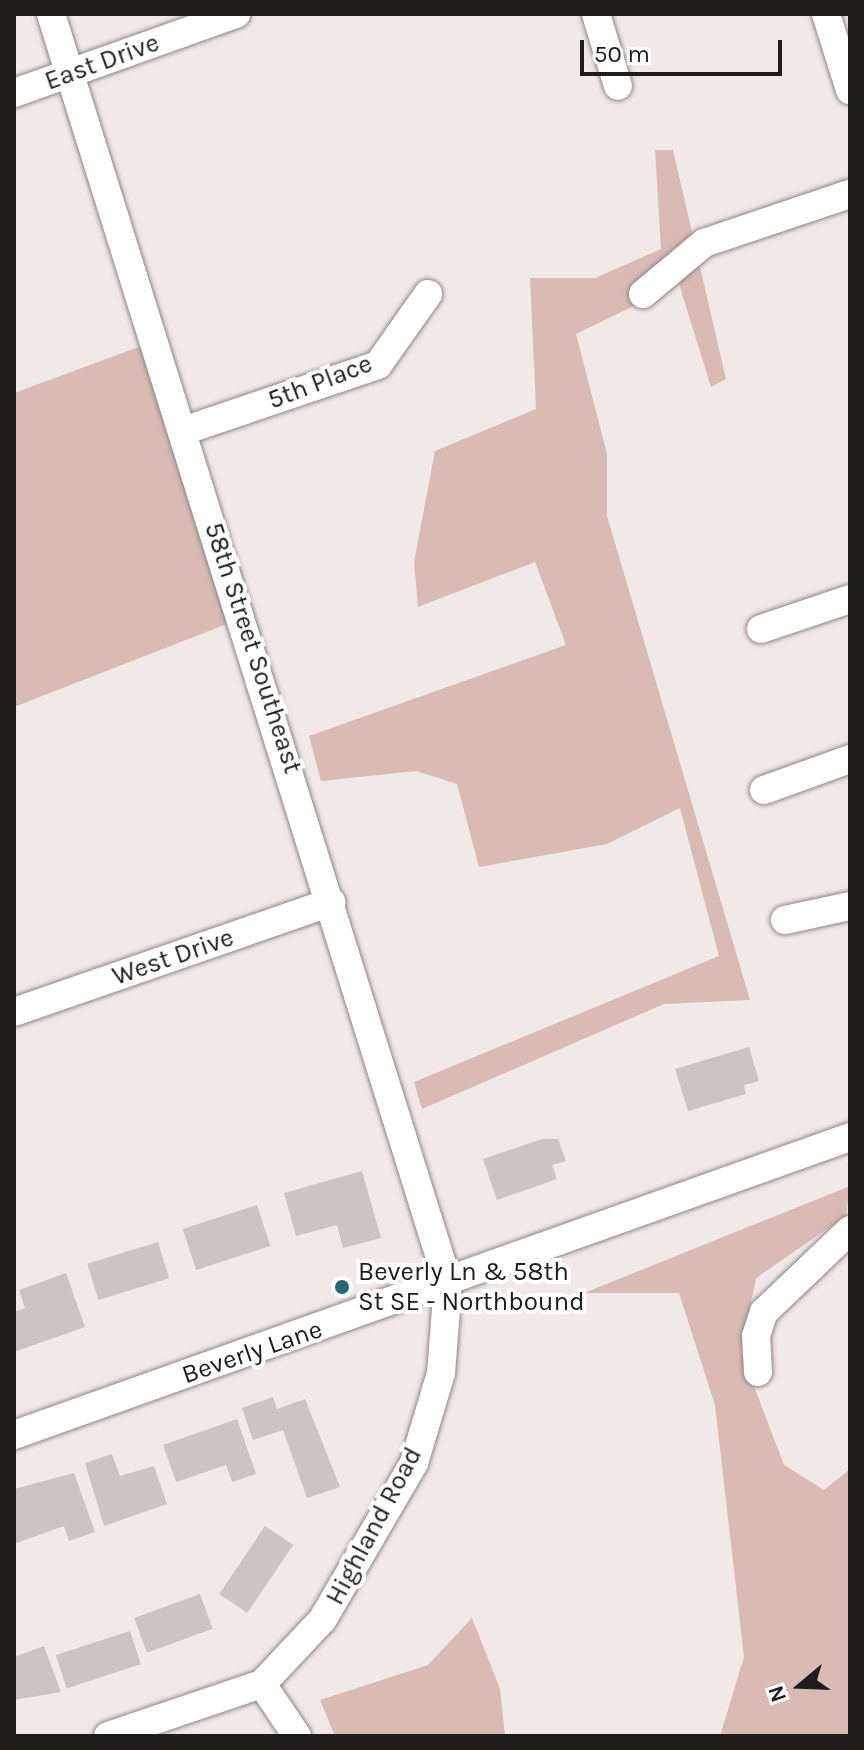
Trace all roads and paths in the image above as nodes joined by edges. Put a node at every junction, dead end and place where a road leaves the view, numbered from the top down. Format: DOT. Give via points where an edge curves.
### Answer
graph roads {
  1 [pos="51,14"];
  2 [pos="236,14"];
  3 [pos="596,14"];
  4 [pos="826,14"];
  5 [pos="69,74"];
  6 [pos="618,86"];
  7 [pos="850,90"];
  8 [pos="14,93"];
  9 [pos="850,194"];
  10 [pos="428,294"];
  11 [pos="643,294"];
  12 [pos="183,431"];
  13 [pos="850,599"];
  14 [pos="761,629"];
  15 [pos="850,759"];
  16 [pos="764,790"];
  17 [pos="331,902"];
  18 [pos="850,906"];
  19 [pos="785,920"];
  20 [pos="14,1012"];
  21 [pos="850,1137"];
  22 [pos="850,1230"];
  23 [pos="448,1283"];
  24 [pos="758,1372"];
  25 [pos="14,1435"];
  26 [pos="262,1684"];
  27 [pos="108,1736"];
  28 [pos="297,1736"];
  1 -- 5 [label="street, 58th Street Southeast"];
  2 -- 5 [label="street, East Drive"];
  3 -- 6 [label="street"];
  4 -- 7 [label="street"];
  5 -- 8 [label="street, East Drive"];
  5 -- 12 [label="street, 58th Street Southeast"];
  9 -- 11 [label="street" via="704,243"];
  10 -- 12 [label="street, 5th Place" via="378,365"];
  12 -- 17 [label="street, 58th Street Southeast"];
  13 -- 14 [label="street"];
  15 -- 16 [label="street"];
  17 -- 20 [label="street, West Drive"];
  17 -- 23 [label="street, 58th Street Southeast"];
  18 -- 19 [label="street"];
  21 -- 23 [label="street, Beverly Lane"];
  22 -- 24 [label="street" via="764,1312 756,1336"];
  23 -- 25 [label="street, Beverly Lane"];
  23 -- 26 [label="street, Highland Road" via="441,1373 414,1463 323,1619"];
  26 -- 27 [label="street"];
  26 -- 28 [label="street"];
}
